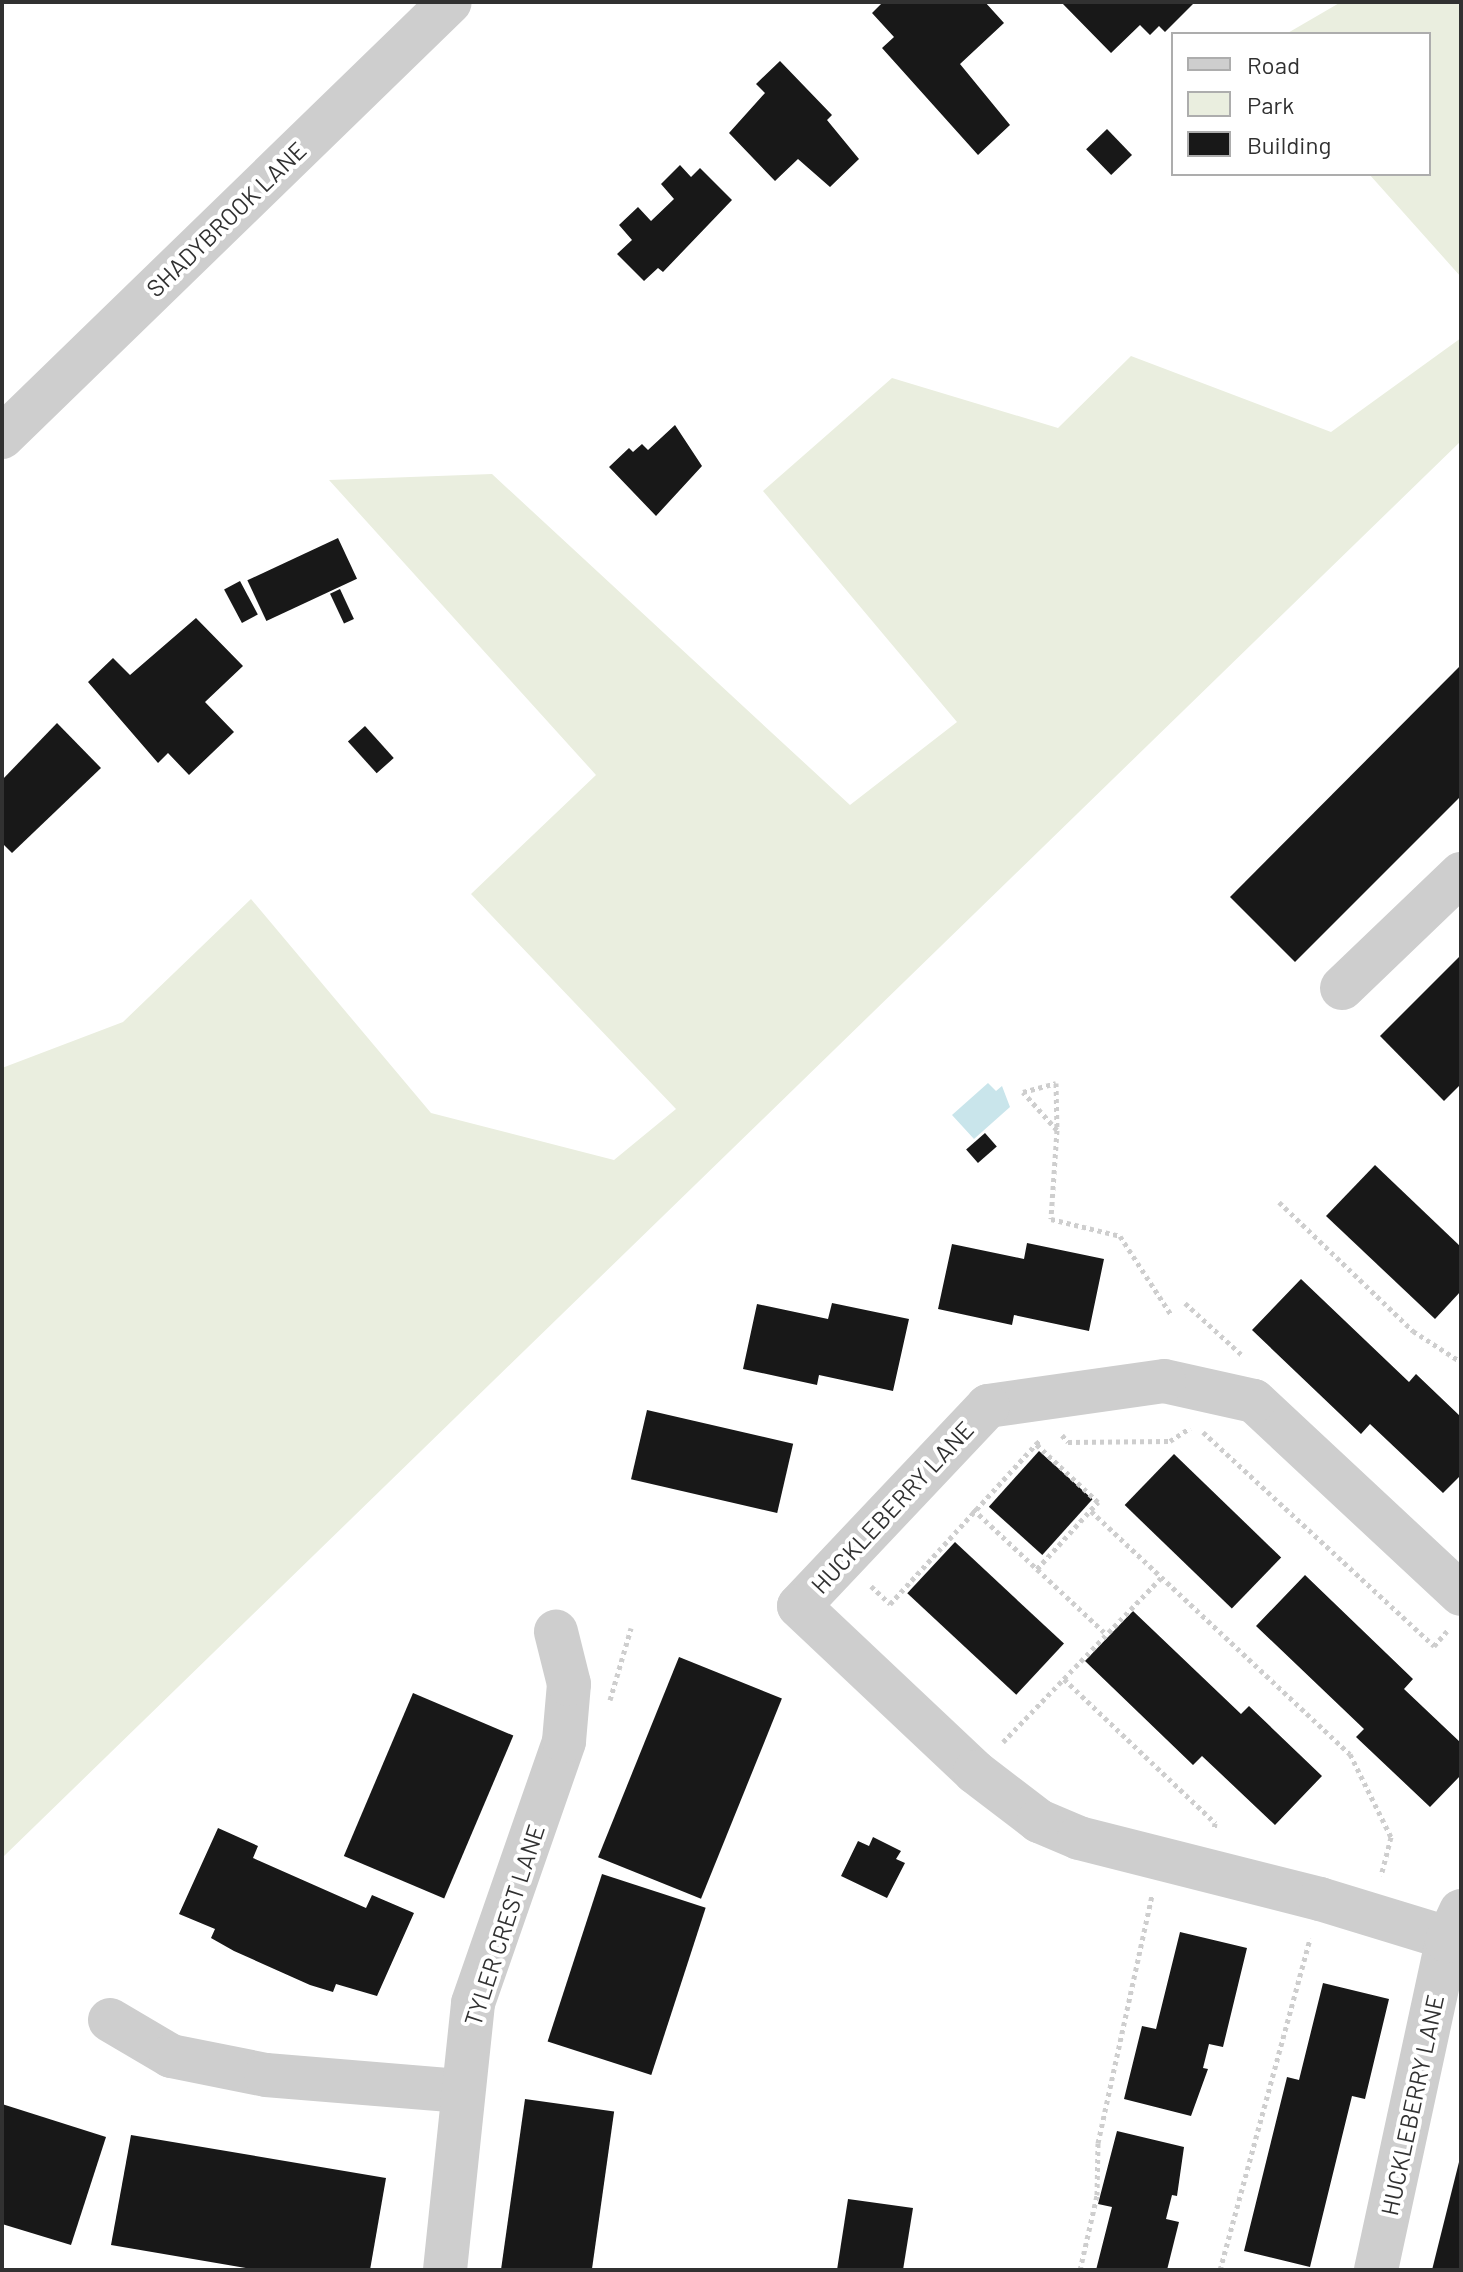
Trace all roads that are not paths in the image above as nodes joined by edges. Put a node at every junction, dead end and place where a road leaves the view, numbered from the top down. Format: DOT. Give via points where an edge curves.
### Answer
graph roads {
  1 [pos="450,2"];
  2 [pos="2,437"];
  3 [pos="1461,874"];
  4 [pos="1342,988"];
  5 [pos="1461,1594"];
  6 [pos="556,1632"];
  7 [pos="1456,1931"];
  8 [pos="110,2020"];
  9 [pos="459,2091"];
  10 [pos="445,2270"];
  11 [pos="1376,2270"];
  1 -- 2 [label="street, SHADYBROOK LANE"];
  3 -- 4 [label="street"];
  5 -- 7 [label="street, HUCKLEBERRY LANE" via="1254,1401 1164,1381 988,1406 799,1606 975,1772 1039,1821 1160,1860 1371,1916"];
  6 -- 9 [label="street, TYLER CREST LANE" via="569,1684 564,1741 473,2003"];
  7 -- 11 [label="street, HUCKLEBERRY LANE"];
  8 -- 9 [label="street" via="185,2059 266,2075"];
  9 -- 10 [label="street, TYLER CREST LANE"];
}
